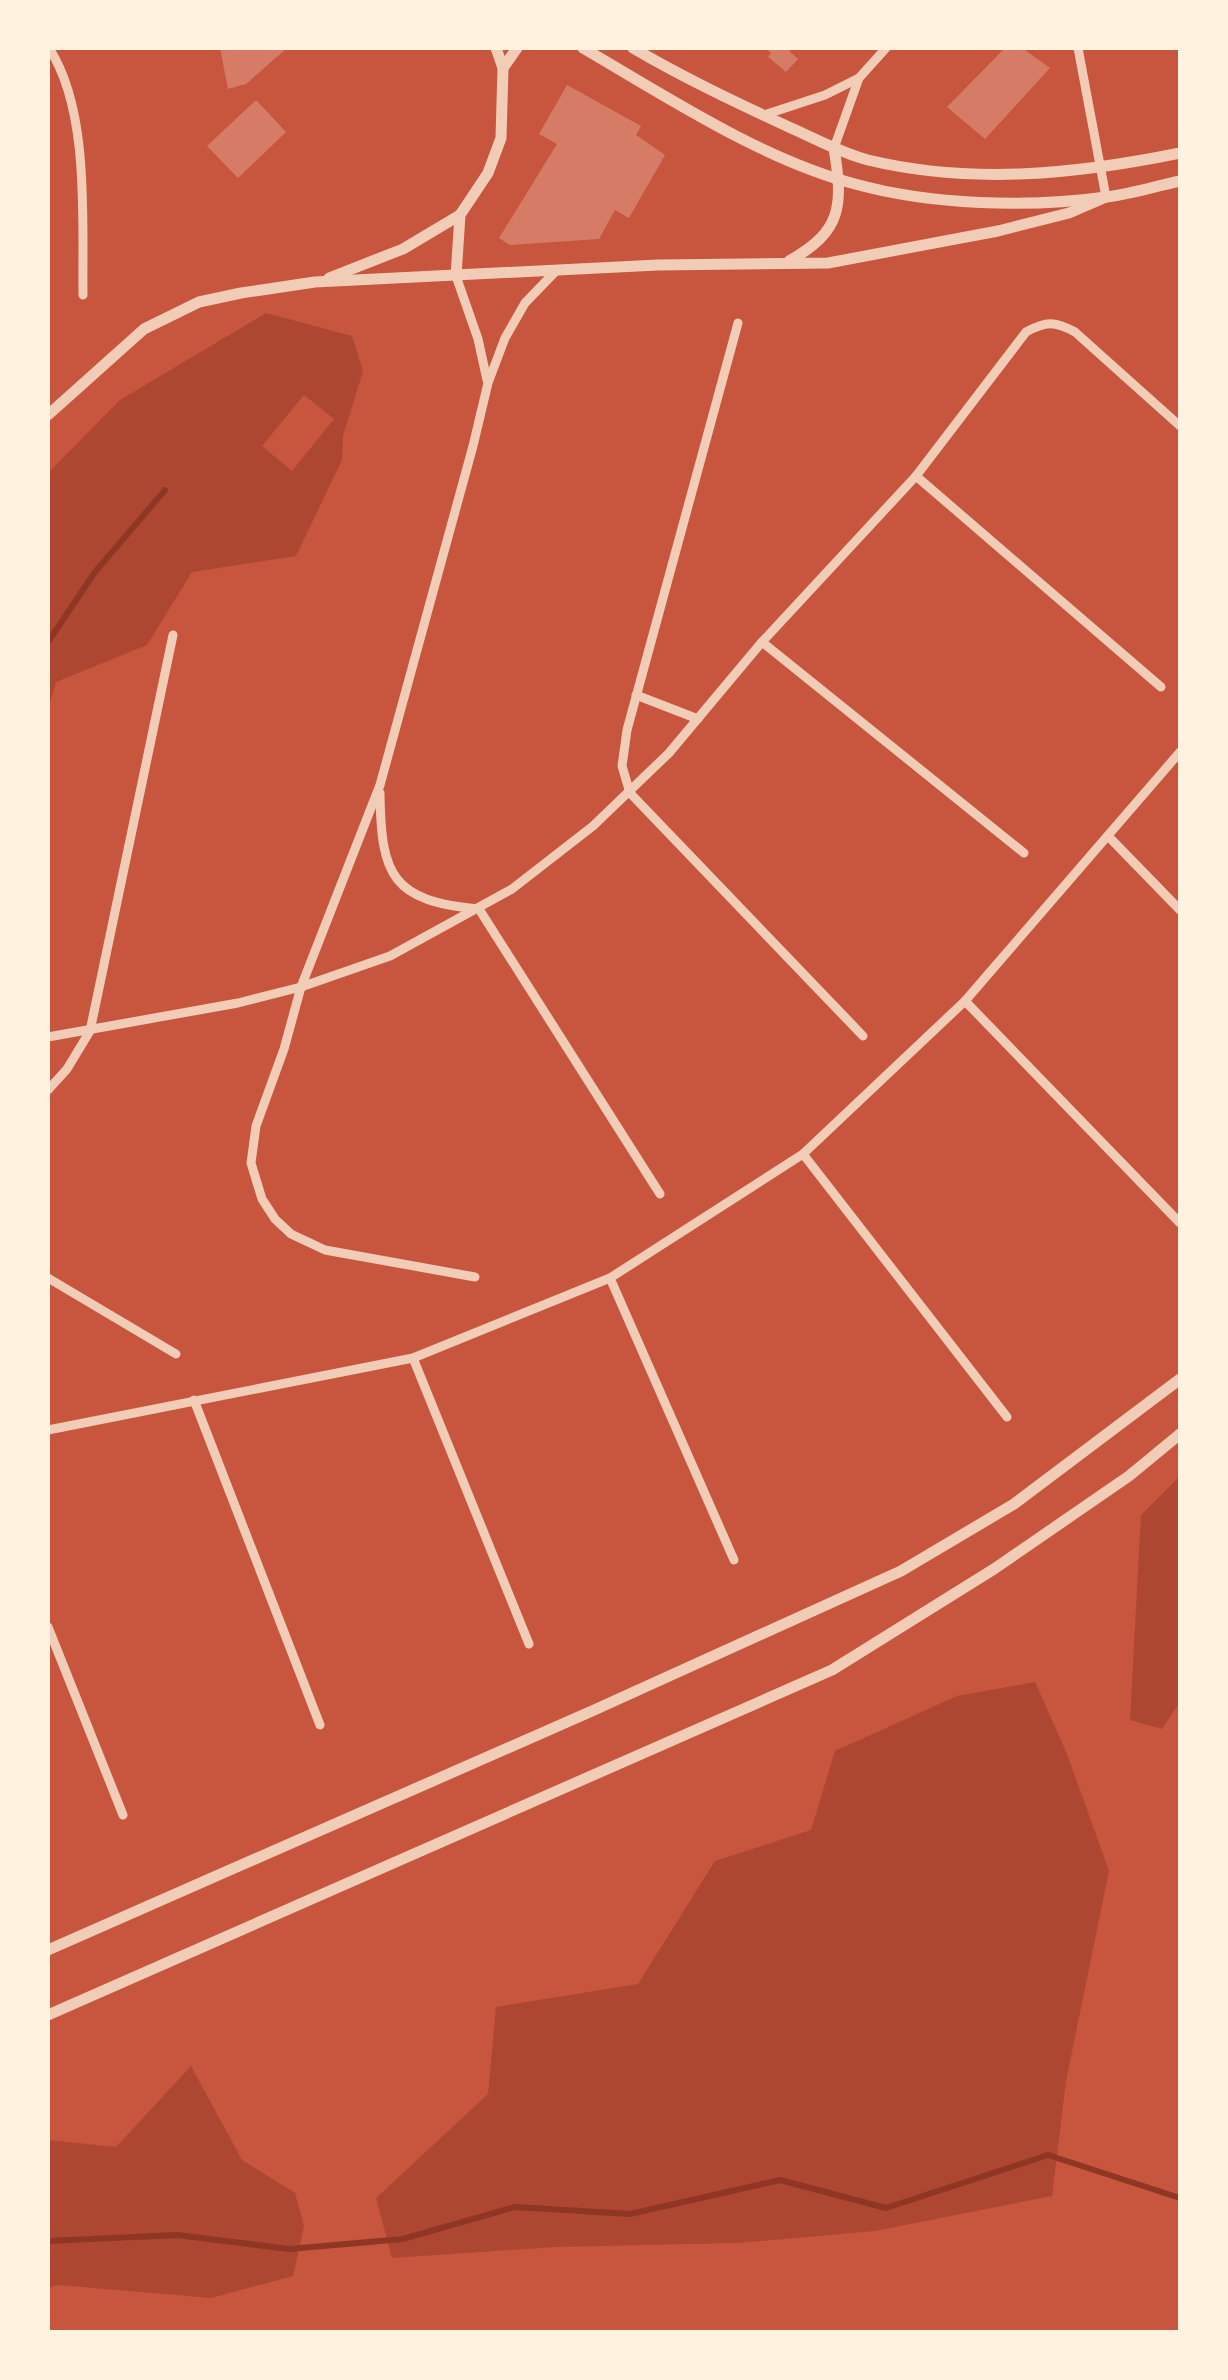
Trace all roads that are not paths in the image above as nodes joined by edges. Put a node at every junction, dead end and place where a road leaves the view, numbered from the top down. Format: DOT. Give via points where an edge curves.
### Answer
graph roads {
  1 [pos="49,48"];
  2 [pos="496,48"];
  3 [pos="517,48"];
  4 [pos="583,48"];
  5 [pos="633,48"];
  6 [pos="886,48"];
  7 [pos="1078,48"];
  8 [pos="503,68"];
  9 [pos="859,78"];
  10 [pos="764,115"];
  11 [pos="834,148"];
  12 [pos="1180,153"];
  13 [pos="1102,166"];
  14 [pos="839,179"];
  15 [pos="1180,181"];
  16 [pos="1106,197"];
  17 [pos="460,215"];
  18 [pos="785,263"];
  19 [pos="554,273"];
  20 [pos="456,276"];
  21 [pos="315,282"];
  22 [pos="83,295"];
  23 [pos="738,322"];
  24 [pos="488,383"];
  25 [pos="48,415"];
  26 [pos="1180,426"];
  27 [pos="916,476"];
  28 [pos="172,634"];
  29 [pos="762,642"];
  30 [pos="1161,687"];
  31 [pos="636,696"];
  32 [pos="698,719"];
  33 [pos="1180,752"];
  34 [pos="380,785"];
  35 [pos="630,792"];
  36 [pos="1108,836"];
  37 [pos="1024,853"];
  38 [pos="479,909"];
  39 [pos="1180,910"];
  40 [pos="301,987"];
  41 [pos="965,1001"];
  42 [pos="90,1031"];
  43 [pos="863,1036"];
  44 [pos="48,1037"];
  45 [pos="48,1090"];
  46 [pos="803,1154"];
  47 [pos="660,1194"];
  48 [pos="1180,1223"];
  49 [pos="475,1277"];
  50 [pos="48,1278"];
  51 [pos="610,1278"];
  52 [pos="176,1354"];
  53 [pos="413,1358"];
  54 [pos="1180,1380"];
  55 [pos="194,1400"];
  56 [pos="1007,1417"];
  57 [pos="48,1430"];
  58 [pos="1180,1434"];
  59 [pos="734,1560"];
  60 [pos="48,1627"];
  61 [pos="529,1644"];
  62 [pos="320,1725"];
  63 [pos="123,1814"];
  64 [pos="48,1950"];
  65 [pos="48,2015"];
  1 -- 22 [label="street" via="62,67 74,115"];
  2 -- 8 [label="street"];
  3 -- 8 [label="street"];
  4 -- 14 [label="street" via="729,133"];
  5 -- 10 [label="street"];
  6 -- 9 [label="street"];
  7 -- 13 [label="street"];
  8 -- 17 [label="street" via="501,138 488,174"];
  9 -- 10 [label="street"];
  9 -- 11 [label="street"];
  10 -- 11 [label="street"];
  11 -- 13 [label="street" via="964,176"];
  11 -- 14 [label="street"];
  12 -- 13 [label="street"];
  13 -- 16 [label="street"];
  14 -- 16 [label="street" via="910,197"];
  14 -- 18 [label="street" via="840,207 828,232"];
  15 -- 16 [label="street"];
  16 -- 18 [label="street" via="1070,213 891,254"];
  17 -- 20 [label="street"];
  17 -- 21 [label="street" via="403,249"];
  18 -- 19 [label="street"];
  19 -- 20 [label="street"];
  19 -- 24 [label="street" via="525,303"];
  20 -- 21 [label="street"];
  20 -- 24 [label="street"];
  21 -- 25 [label="street" via="171,313 106,360"];
  23 -- 31 [label="street"];
  24 -- 34 [label="street"];
  26 -- 27 [label="street" via="1075,332 1045,322 1026,332"];
  27 -- 29 [label="street"];
  27 -- 30 [label="street"];
  28 -- 42 [label="street"];
  29 -- 32 [label="street"];
  29 -- 37 [label="street"];
  31 -- 32 [label="street"];
  31 -- 35 [label="street" via="622,766"];
  32 -- 35 [label="street"];
  33 -- 36 [label="street"];
  34 -- 38 [label="street" via="390,871 419,897"];
  34 -- 40 [label="street"];
  35 -- 38 [label="street" via="552,860"];
  35 -- 43 [label="street"];
  36 -- 39 [label="street"];
  36 -- 41 [label="street"];
  38 -- 40 [label="street" via="390,956"];
  38 -- 47 [label="street"];
  40 -- 42 [label="street"];
  40 -- 49 [label="street" via="256,1126 251,1163 262,1200 292,1234 325,1250"];
  41 -- 46 [label="street"];
  41 -- 48 [label="street"];
  42 -- 44 [label="street"];
  42 -- 45 [label="street"];
  46 -- 51 [label="street"];
  46 -- 56 [label="street"];
  50 -- 52 [label="street"];
  51 -- 53 [label="street"];
  51 -- 59 [label="street"];
  53 -- 55 [label="street"];
  53 -- 61 [label="street"];
  54 -- 64 [label="street" via="1014,1504 902,1571"];
  55 -- 57 [label="street"];
  55 -- 62 [label="street"];
  58 -- 65 [label="street" via="994,1569 832,1670"];
  60 -- 63 [label="street"];
}
